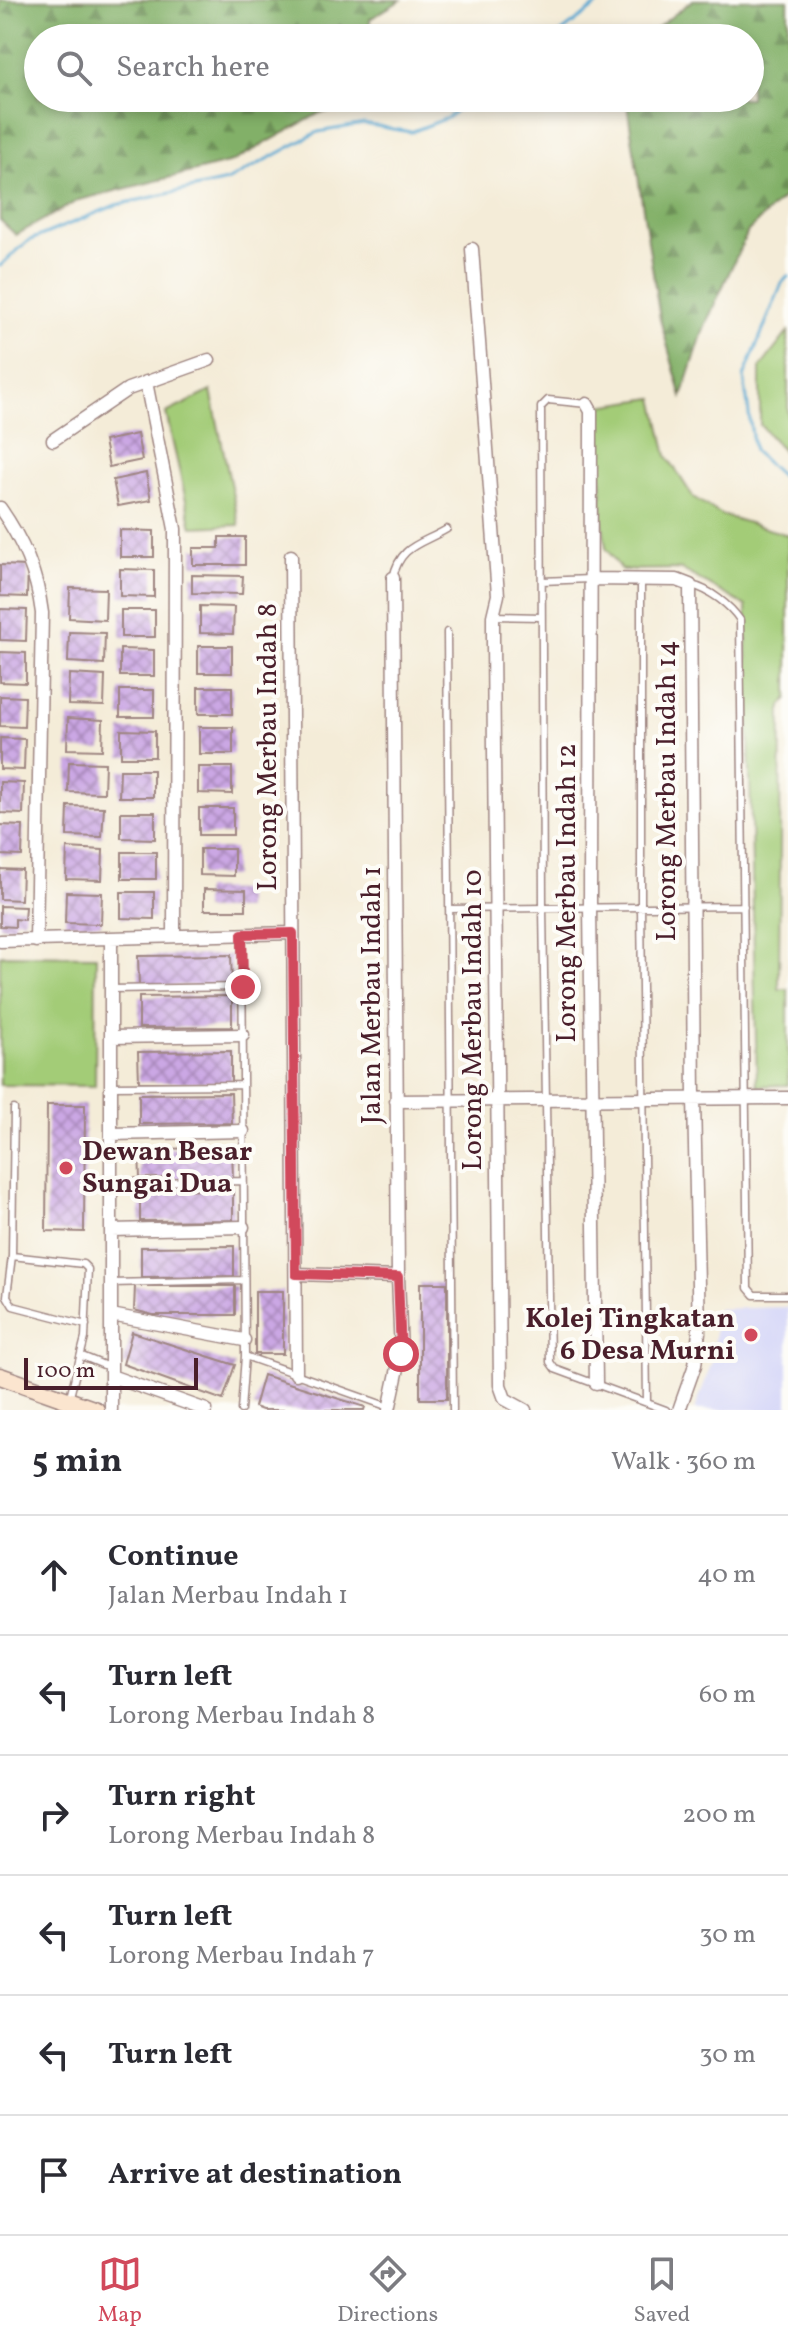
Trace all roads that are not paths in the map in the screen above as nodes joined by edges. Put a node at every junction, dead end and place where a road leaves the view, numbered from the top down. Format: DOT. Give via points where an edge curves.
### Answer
graph roads {
  1 [pos="472,249"];
  2 [pos="209,360"];
  3 [pos="146,382"];
  4 [pos="587,404"];
  5 [pos="53,440"];
  6 [pos="0,508"];
  7 [pos="447,529"];
  8 [pos="291,556"];
  9 [pos="393,578"];
  10 [pos="590,579"];
  11 [pos="641,579"];
  12 [pos="542,581"];
  13 [pos="690,585"];
  14 [pos="493,616"];
  15 [pos="541,617"];
  16 [pos="447,632"];
  17 [pos="744,906"];
  18 [pos="590,907"];
  19 [pos="641,907"];
  20 [pos="692,907"];
  21 [pos="497,908"];
  22 [pos="543,908"];
  23 [pos="449,909"];
  24 [pos="293,933"];
  25 [pos="242,934"];
  26 [pos="174,936"];
  27 [pos="111,939"];
  28 [pos="0,941"];
  29 [pos="36,941"];
  30 [pos="243,987"];
  31 [pos="111,989"];
  32 [pos="243,1035"];
  33 [pos="111,1037"];
  34 [pos="243,1085"];
  35 [pos="111,1086"];
  36 [pos="744,1098"];
  37 [pos="788,1098"];
  38 [pos="645,1099"];
  39 [pos="694,1099"];
  40 [pos="546,1100"];
  41 [pos="593,1100"];
  42 [pos="396,1101"];
  43 [pos="452,1101"];
  44 [pos="496,1101"];
  45 [pos="14,1109"];
  46 [pos="243,1131"];
  47 [pos="111,1134"];
  48 [pos="243,1181"];
  49 [pos="111,1182"];
  50 [pos="243,1227"];
  51 [pos="111,1230"];
  52 [pos="12,1256"];
  53 [pos="296,1274"];
  54 [pos="398,1277"];
  55 [pos="243,1280"];
  56 [pos="111,1283"];
  57 [pos="788,1295"];
  58 [pos="111,1315"];
  59 [pos="86,1325"];
  60 [pos="244,1340"];
  61 [pos="82,1356"];
  62 [pos="245,1356"];
  63 [pos="111,1372"];
  64 [pos="296,1374"];
  65 [pos="0,1376"];
  66 [pos="596,1383"];
  67 [pos="69,1400"];
  68 [pos="647,1402"];
  69 [pos="389,1409"];
  70 [pos="96,1410"];
  71 [pos="111,1410"];
  72 [pos="206,1410"];
  73 [pos="241,1410"];
  74 [pos="453,1410"];
  75 [pos="525,1410"];
  76 [pos="666,1410"];
  77 [pos="679,1410"];
  1 -- 14 [label="street, Lorong Merbau Indah 10" via="498,595"];
  2 -- 3 [label="street"];
  3 -- 5 [label="street"];
  3 -- 26 [label="street" via="175,529"];
  4 -- 10 [label="street, Lorong Merbau Indah 12"];
  4 -- 12 [label="lane" via="548,400 541,407"];
  6 -- 29 [label="street" via="25,549 42,613"];
  7 -- 9 [label="lane" via="410,548 397,561"];
  8 -- 24 [label="street, Lorong Merbau Indah 8"];
  9 -- 42 [label="street, Jalan Merbau Indah 1"];
  10 -- 11 [label="street"];
  10 -- 12 [label="lane"];
  10 -- 18 [label="street, Lorong Merbau Indah 12"];
  11 -- 13 [label="street"];
  11 -- 19 [label="lane"];
  12 -- 15 [label="lane"];
  13 -- 17 [label="lane" via="703,588 740,620"];
  13 -- 20 [label="street, Lorong Merbau Indah 14"];
  14 -- 15 [label="lane"];
  14 -- 21 [label="street, Lorong Merbau Indah 10"];
  15 -- 22 [label="lane"];
  16 -- 23 [label="lane"];
  17 -- 20 [label="lane"];
  17 -- 36 [label="lane"];
  18 -- 19 [label="lane"];
  18 -- 22 [label="lane"];
  18 -- 41 [label="street, Lorong Merbau Indah 12"];
  19 -- 20 [label="lane"];
  19 -- 38 [label="lane"];
  20 -- 39 [label="street, Lorong Merbau Indah 14"];
  21 -- 22 [label="lane"];
  21 -- 23 [label="lane"];
  21 -- 44 [label="street, Lorong Merbau Indah 10"];
  22 -- 40 [label="lane"];
  23 -- 43 [label="lane"];
  24 -- 25 [label="street"];
  24 -- 53 [label="street, Lorong Merbau Indah 8"];
  25 -- 26 [label="street"];
  25 -- 30 [label="lane"];
  26 -- 27 [label="street"];
  27 -- 29 [label="street"];
  27 -- 31 [label="street"];
  28 -- 29 [label="street"];
  30 -- 31 [label="lane"];
  30 -- 32 [label="lane"];
  31 -- 33 [label="street"];
  32 -- 33 [label="street"];
  32 -- 34 [label="lane"];
  33 -- 35 [label="street"];
  34 -- 35 [label="lane"];
  34 -- 46 [label="lane"];
  35 -- 47 [label="street"];
  36 -- 37 [label="street"];
  36 -- 39 [label="street"];
  36 -- 57 [label="lane" via="748,1288 754,1295"];
  38 -- 39 [label="street"];
  38 -- 41 [label="street"];
  38 -- 68 [label="lane"];
  39 -- 77 [label="street, Lorong Merbau Indah 14" via="699,1351"];
  40 -- 41 [label="street"];
  40 -- 44 [label="street"];
  40 -- 66 [label="lane" via="550,1362 555,1369"];
  41 -- 66 [label="street, Lorong Merbau Indah 12"];
  42 -- 43 [label="street"];
  42 -- 54 [label="street, Jalan Merbau Indah 1"];
  43 -- 44 [label="street"];
  43 -- 74 [label="lane"];
  44 -- 75 [label="street, Lorong Merbau Indah 10" via="500,1385 505,1399"];
  45 -- 52 [label="lane"];
  46 -- 47 [label="street"];
  46 -- 48 [label="lane"];
  47 -- 49 [label="street"];
  48 -- 49 [label="lane"];
  48 -- 50 [label="lane"];
  49 -- 51 [label="street"];
  50 -- 51 [label="street"];
  50 -- 55 [label="lane"];
  51 -- 56 [label="street"];
  52 -- 59 [label="lane" via="7,1296 13,1306"];
  52 -- 59 [label="lane" via="83,1264 88,1269"];
  53 -- 54 [label="street"];
  53 -- 64 [label="street, Lorong Merbau Indah 8"];
  54 -- 69 [label="street, Jalan Merbau Indah 1" via="401,1354"];
  55 -- 56 [label="lane"];
  55 -- 60 [label="lane"];
  56 -- 58 [label="street"];
  58 -- 60 [label="street"];
  58 -- 63 [label="street"];
  59 -- 61 [label="lane"];
  60 -- 62 [label="lane"];
  61 -- 63 [label="lane"];
  61 -- 67 [label="lane"];
  62 -- 64 [label="lane"];
  62 -- 73 [label="lane"];
  63 -- 71 [label="street"];
  63 -- 72 [label="street"];
  64 -- 69 [label="lane"];
  65 -- 67 [label="main road"];
  66 -- 68 [label="lane"];
  67 -- 70 [label="main road"];
  68 -- 76 [label="lane"];
}
